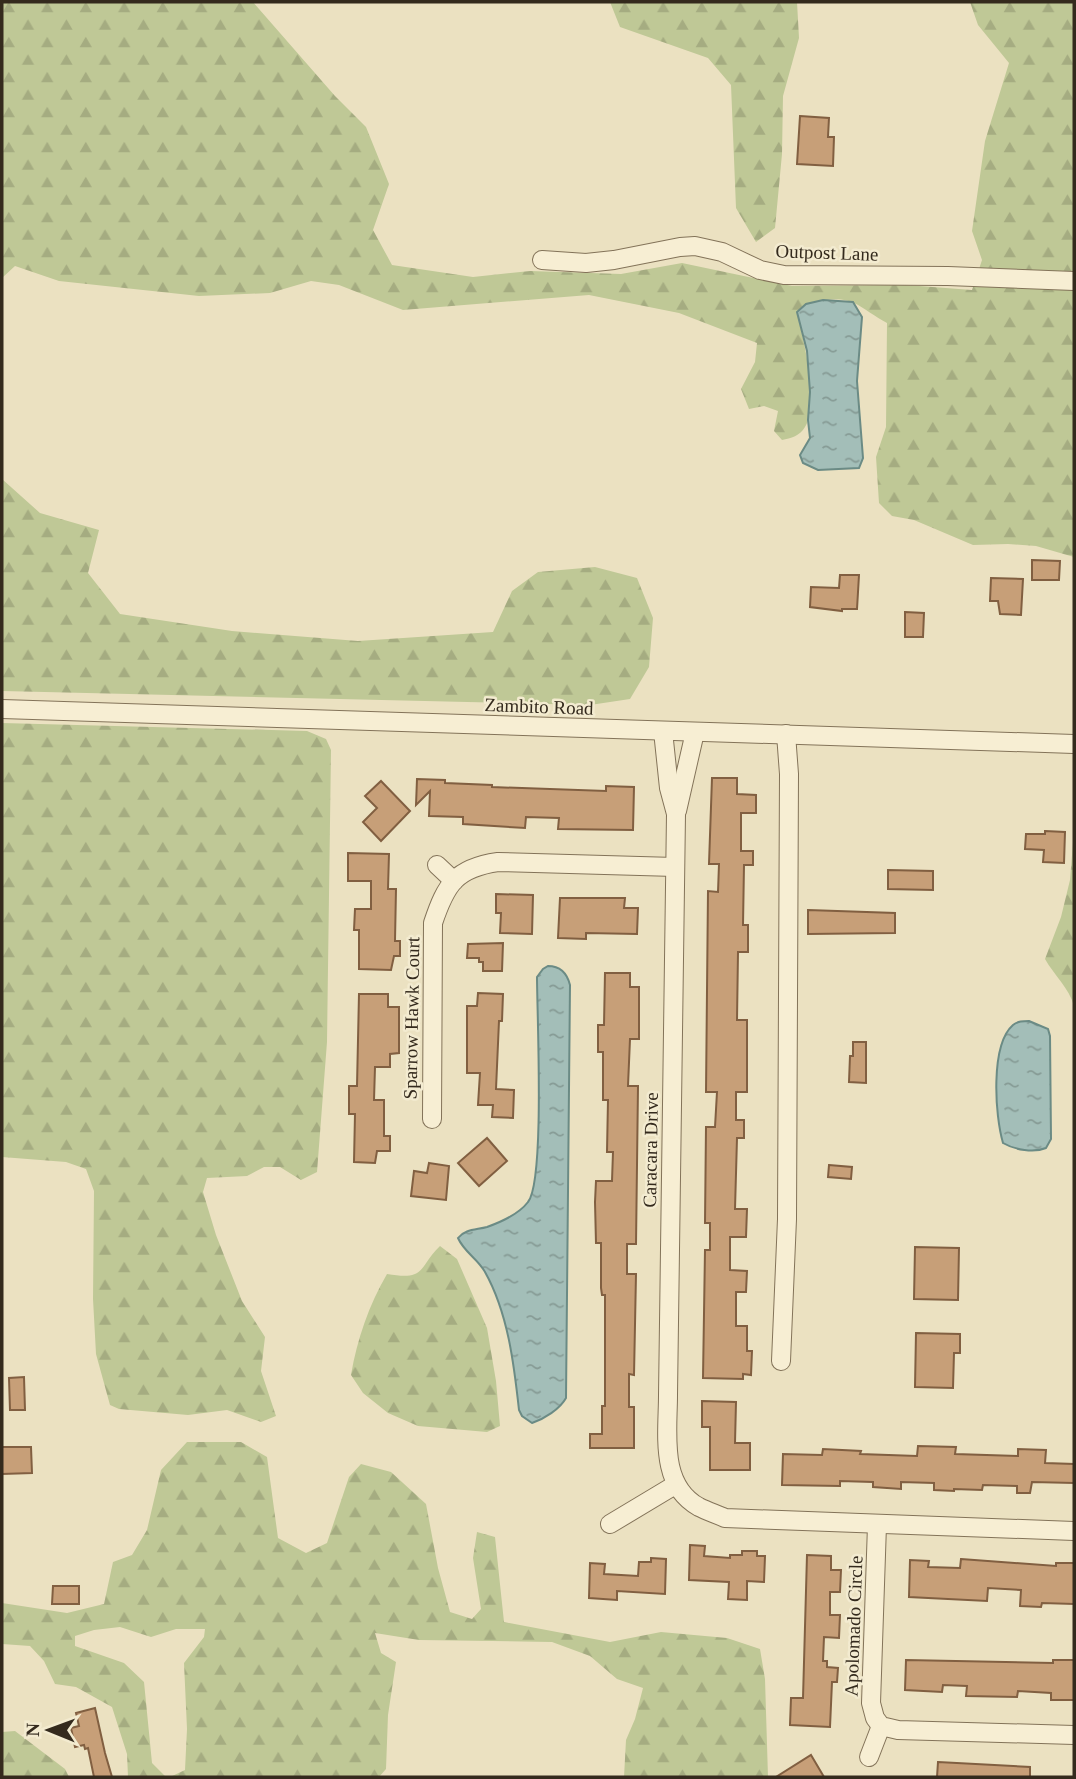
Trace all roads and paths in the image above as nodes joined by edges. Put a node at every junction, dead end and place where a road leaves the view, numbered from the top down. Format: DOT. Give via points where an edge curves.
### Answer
graph roads {
  1 [pos="542,260"];
  2 [pos="1074,281"];
  3 [pos="2,709"];
  4 [pos="663,731"];
  5 [pos="695,732"];
  6 [pos="786,734"];
  7 [pos="1074,744"];
  8 [pos="676,814"];
  9 [pos="437,865"];
  10 [pos="675,867"];
  11 [pos="454,881"];
  12 [pos="432,1119"];
  13 [pos="781,1361"];
  14 [pos="676,1485"];
  15 [pos="610,1524"];
  16 [pos="877,1525"];
  17 [pos="1074,1531"];
  18 [pos="881,1726"];
  19 [pos="1074,1735"];
  20 [pos="869,1757"];
  1 -- 2 [label="street, Outpost Lane" via="614,261 695,246 784,275"];
  3 -- 4 [label="street, Zambito Road"];
  4 -- 5 [label="street, Zambito Road"];
  4 -- 8 [label="street, Caracara Drive"];
  5 -- 6 [label="street, Zambito Road"];
  5 -- 8 [label="street, Caracara Drive"];
  6 -- 7 [label="street, Zambito Road"];
  6 -- 13 [label="street" via="787,1219"];
  8 -- 10 [label="street, Caracara Drive"];
  9 -- 11 [label="street"];
  10 -- 11 [label="street, Sparrow Hawk Court" via="498,862 481,864"];
  10 -- 14 [label="street, Caracara Drive" via="668,1460"];
  11 -- 12 [label="street, Sparrow Hawk Court" via="442,895 433,923"];
  14 -- 15 [label="street"];
  14 -- 16 [label="street" via="697,1506 725,1518"];
  16 -- 17 [label="street"];
  16 -- 18 [label="street, Apolomado Circle" via="871,1703"];
  18 -- 19 [label="street"];
  18 -- 20 [label="street"];
}
